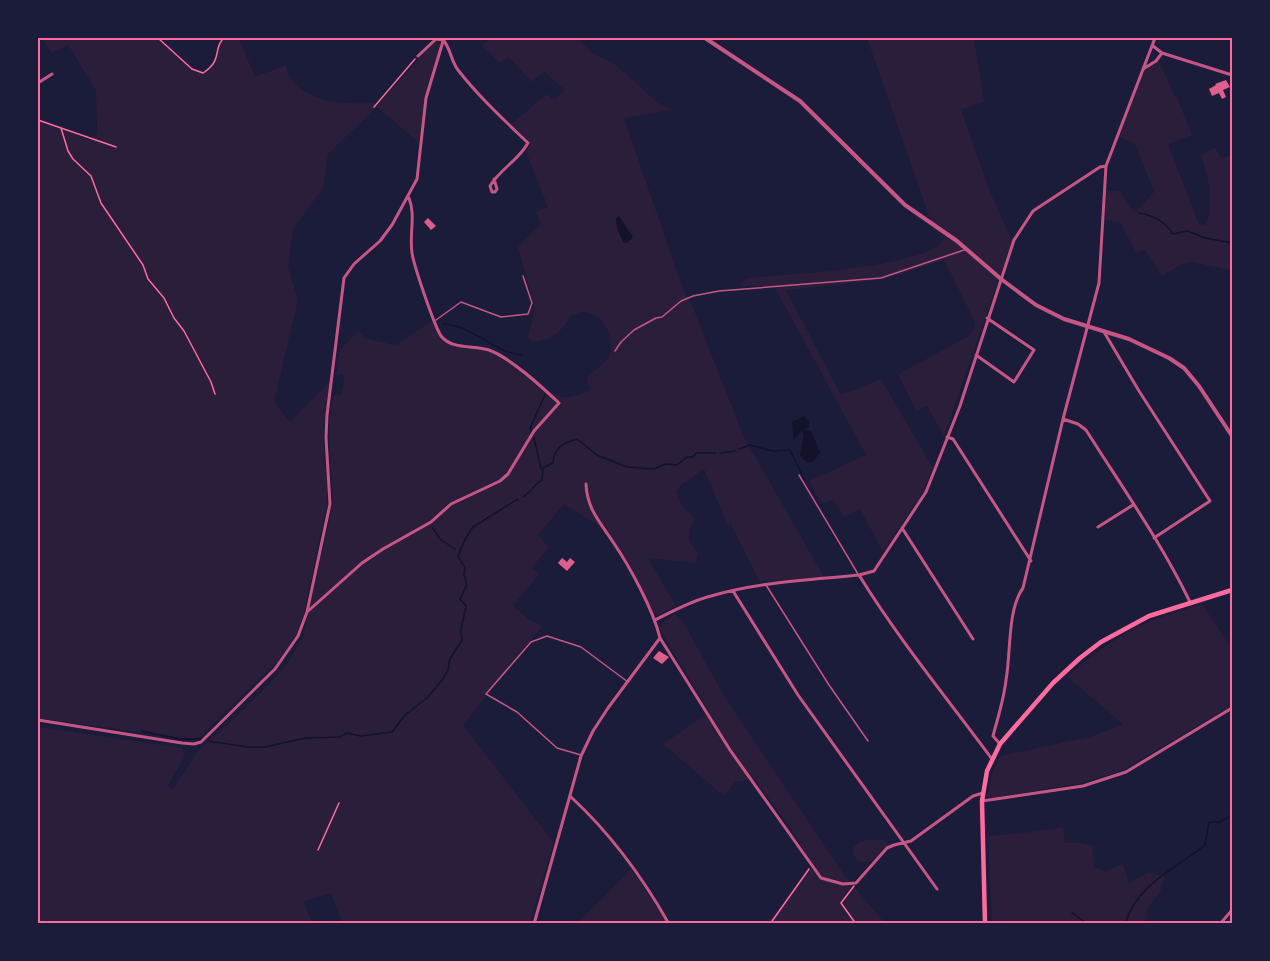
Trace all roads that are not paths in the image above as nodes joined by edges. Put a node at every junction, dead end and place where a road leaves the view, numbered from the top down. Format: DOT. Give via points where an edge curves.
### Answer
graph roads {
  1 [pos="705,38"];
  2 [pos="1155,38"];
  3 [pos="443,39"];
  4 [pos="1153,46"];
  5 [pos="1162,53"];
  6 [pos="418,56"];
  7 [pos="1143,69"];
  8 [pos="52,74"];
  9 [pos="1233,75"];
  10 [pos="38,82"];
  11 [pos="1106,166"];
  12 [pos="494,179"];
  13 [pos="408,198"];
  14 [pos="967,249"];
  15 [pos="523,276"];
  16 [pos="1001,279"];
  17 [pos="987,318"];
  18 [pos="435,320"];
  19 [pos="1088,326"];
  20 [pos="1104,331"];
  21 [pos="615,351"];
  22 [pos="976,355"];
  23 [pos="1063,419"];
  24 [pos="1233,436"];
  25 [pos="947,437"];
  26 [pos="799,475"];
  27 [pos="586,484"];
  28 [pos="1133,505"];
  29 [pos="1098,527"];
  30 [pos="902,528"];
  31 [pos="1155,538"];
  32 [pos="1031,561"];
  33 [pos="859,575"];
  34 [pos="766,584"];
  35 [pos="1233,590"];
  36 [pos="733,591"];
  37 [pos="1190,602"];
  38 [pos="307,612"];
  39 [pos="655,620"];
  40 [pos="660,638"];
  41 [pos="974,639"];
  42 [pos="628,682"];
  43 [pos="1233,708"];
  44 [pos="38,720"];
  45 [pos="868,741"];
  46 [pos="1000,744"];
  47 [pos="581,756"];
  48 [pos="992,759"];
  49 [pos="983,794"];
  50 [pos="571,797"];
  51 [pos="982,801"];
  52 [pos="905,843"];
  53 [pos="937,889"];
  54 [pos="1233,910"];
  55 [pos="534,924"];
  56 [pos="669,924"];
  57 [pos="985,924"];
  58 [pos="1220,924"];
  1 -- 14 [label="street" via="800,101 905,205"];
  2 -- 4 [label="street"];
  3 -- 6 [label="street" via="436,39"];
  3 -- 12 [label="street" via="456,68 528,143"];
  3 -- 13 [label="street" via="426,98 417,179"];
  4 -- 5 [label="street"];
  4 -- 7 [label="street"];
  5 -- 7 [label="street"];
  5 -- 9 [label="street"];
  7 -- 11 [label="street"];
  8 -- 10 [label="street"];
  11 -- 16 [label="street" via="1033,211 1014,240"];
  11 -- 19 [label="street" via="1099,283"];
  13 -- 18 [label="street" via="412,211 412,252"];
  13 -- 38 [label="street" via="380,241 354,264 344,279 327,415 330,504"];
  14 -- 16 [label="street"];
  14 -- 21 [label="lane" via="881,278 693,296 634,330"];
  15 -- 18 [label="lane" via="532,303 528,314 501,317 461,302"];
  16 -- 17 [label="street"];
  16 -- 19 [label="street" via="1047,312"];
  17 -- 22 [label="street"];
  17 -- 22 [label="street" via="1034,350 1014,382"];
  18 -- 38 [label="street" via="448,342 495,353 518,367 559,403 534,431 500,482 451,504 431,522 362,563"];
  19 -- 20 [label="street"];
  19 -- 23 [label="street"];
  20 -- 24 [label="street" via="1138,343 1184,368"];
  20 -- 31 [label="street" via="1210,501"];
  22 -- 25 [label="street"];
  23 -- 28 [label="street" via="1086,430"];
  23 -- 32 [label="street"];
  25 -- 30 [label="street" via="926,492"];
  25 -- 32 [label="street" via="953,440"];
  26 -- 33 [label="lane"];
  27 -- 39 [label="street" via="586,500 630,570"];
  28 -- 29 [label="street"];
  28 -- 31 [label="street"];
  30 -- 33 [label="street" via="879,565"];
  30 -- 41 [label="street"];
  31 -- 37 [label="street"];
  32 -- 46 [label="street" via="1018,594 1007,680 993,736"];
  33 -- 34 [label="street"];
  33 -- 48 [label="street" via="895,631"];
  34 -- 36 [label="street"];
  34 -- 45 [label="lane"];
  35 -- 37 [label="main road"];
  36 -- 39 [label="street" via="691,603"];
  36 -- 52 [label="street" via="798,695"];
  37 -- 46 [label="main road" via="1149,616 1101,642 1053,683"];
  38 -- 44 [label="street" via="298,636 275,669 201,742 182,743"];
  39 -- 40 [label="street"];
  40 -- 42 [label="street"];
  40 -- 52 [label="street" via="706,712 821,878 856,884 887,848"];
  42 -- 47 [label="street" via="593,731"];
  42 -- 47 [label="lane" via="581,647 547,636 531,642 486,694 517,712 557,748"];
  43 -- 51 [label="street" via="1126,772 1083,786"];
  46 -- 48 [label="main road"];
  47 -- 50 [label="street"];
  48 -- 49 [label="main road"];
  49 -- 51 [label="main road"];
  49 -- 52 [label="street" via="973,796"];
  50 -- 55 [label="street"];
  50 -- 56 [label="street" via="650,889"];
  51 -- 57 [label="main road"];
  52 -- 53 [label="street"];
  54 -- 58 [label="street"];
}
